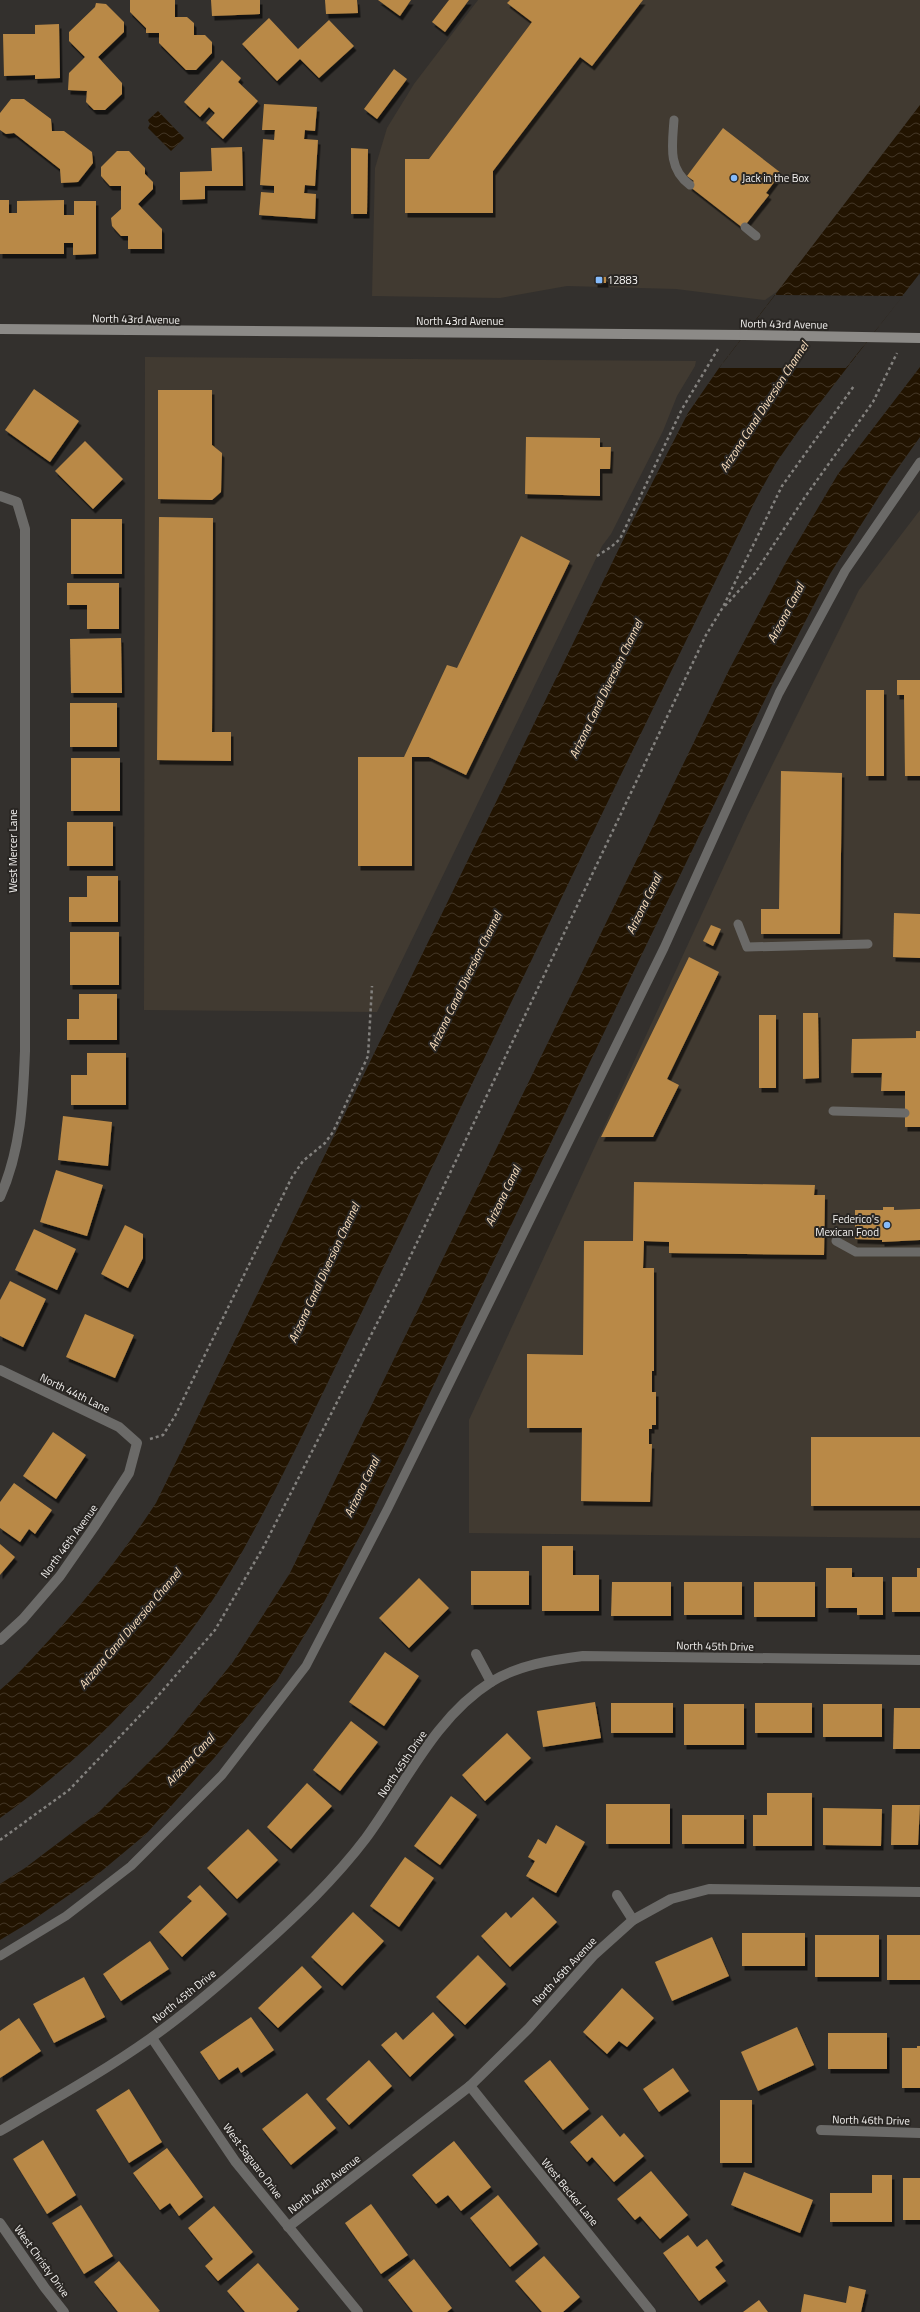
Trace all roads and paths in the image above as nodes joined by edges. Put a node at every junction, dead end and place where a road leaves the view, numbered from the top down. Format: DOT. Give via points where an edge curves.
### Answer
graph roads {
  1 [pos="674,120"];
  2 [pos="690,185"];
  3 [pos="745,227"];
  4 [pos="756,236"];
  5 [pos="0,329"];
  6 [pos="727,335"];
  7 [pos="904,338"];
  8 [pos="920,338"];
  9 [pos="854,386"];
  10 [pos="920,462"];
  11 [pos="0,496"];
  12 [pos="597,556"];
  13 [pos="723,607"];
  14 [pos="738,924"];
  15 [pos="868,944"];
  16 [pos="372,986"];
  17 [pos="833,1112"];
  18 [pos="905,1113"];
  19 [pos="0,1197"];
  20 [pos="836,1241"];
  21 [pos="920,1252"];
  22 [pos="0,1370"];
  23 [pos="136,1443"];
  24 [pos="0,1640"];
  25 [pos="476,1654"];
  26 [pos="920,1660"];
  27 [pos="491,1682"];
  28 [pos="0,1840"];
  29 [pos="920,1892"];
  30 [pos="617,1895"];
  31 [pos="633,1920"];
  32 [pos="0,1956"];
  33 [pos="152,2038"];
  34 [pos="470,2086"];
  35 [pos="821,2130"];
  36 [pos="0,2131"];
  37 [pos="920,2133"];
  38 [pos="0,2223"];
  39 [pos="288,2227"];
  40 [pos="64,2312"];
  41 [pos="358,2312"];
  42 [pos="652,2312"];
  1 -- 2 [label="lane" via="674,166 680,177"];
  3 -- 4 [label="lane"];
  5 -- 6 [label="main road, North 43rd Avenue"];
  6 -- 7 [label="main road, North 43rd Avenue, bridge"];
  6 -- 12 [label="path" via="682,409 620,538"];
  7 -- 8 [label="main road, North 43rd Avenue, bridge"];
  7 -- 13 [label="path" via="873,402 805,497 755,573"];
  9 -- 13 [label="path" via="782,486"];
  10 -- 32 [label="lane" via="845,571 779,693 657,962 388,1508 306,1666 222,1775 131,1866 66,1916"];
  11 -- 19 [label="street, West Mercer Lane" via="17,502 25,529 23,1114 17,1147"];
  13 -- 28 [label="path" via="706,635 401,1276 264,1546 215,1630 151,1704 69,1790"];
  14 -- 15 [label="lane" via="747,947"];
  16 -- 23 [label="path" via="368,1056 333,1132 325,1143 303,1161 292,1177 167,1429 163,1435"];
  17 -- 18 [label="lane"];
  20 -- 21 [label="lane" via="856,1252"];
  22 -- 23 [label="street, North 44th Lane" via="119,1427"];
  23 -- 24 [label="street, North 46th Avenue" via="129,1472 90,1534 60,1576 23,1619"];
  25 -- 27 [label="street"];
  26 -- 27 [label="street, North 45th Drive" via="583,1656 521,1668"];
  27 -- 33 [label="street, North 45th Drive" via="460,1706 444,1724 365,1838 323,1888 259,1950"];
  29 -- 31 [label="street, North 46th Avenue" via="710,1889 671,1899"];
  30 -- 31 [label="street"];
  31 -- 34 [label="street, North 46th Avenue" via="594,1955 529,2028"];
  33 -- 36 [label="street, North 45th Drive"];
  33 -- 39 [label="street, West Saguaro Drive" via="235,2161"];
  34 -- 39 [label="street, North 46th Avenue"];
  34 -- 42 [label="street, West Becker Lane"];
  35 -- 37 [label="street, North 46th Drive"];
  38 -- 40 [label="street, West Christy Drive"];
  39 -- 41 [label="street, West Saguaro Drive"];
}
